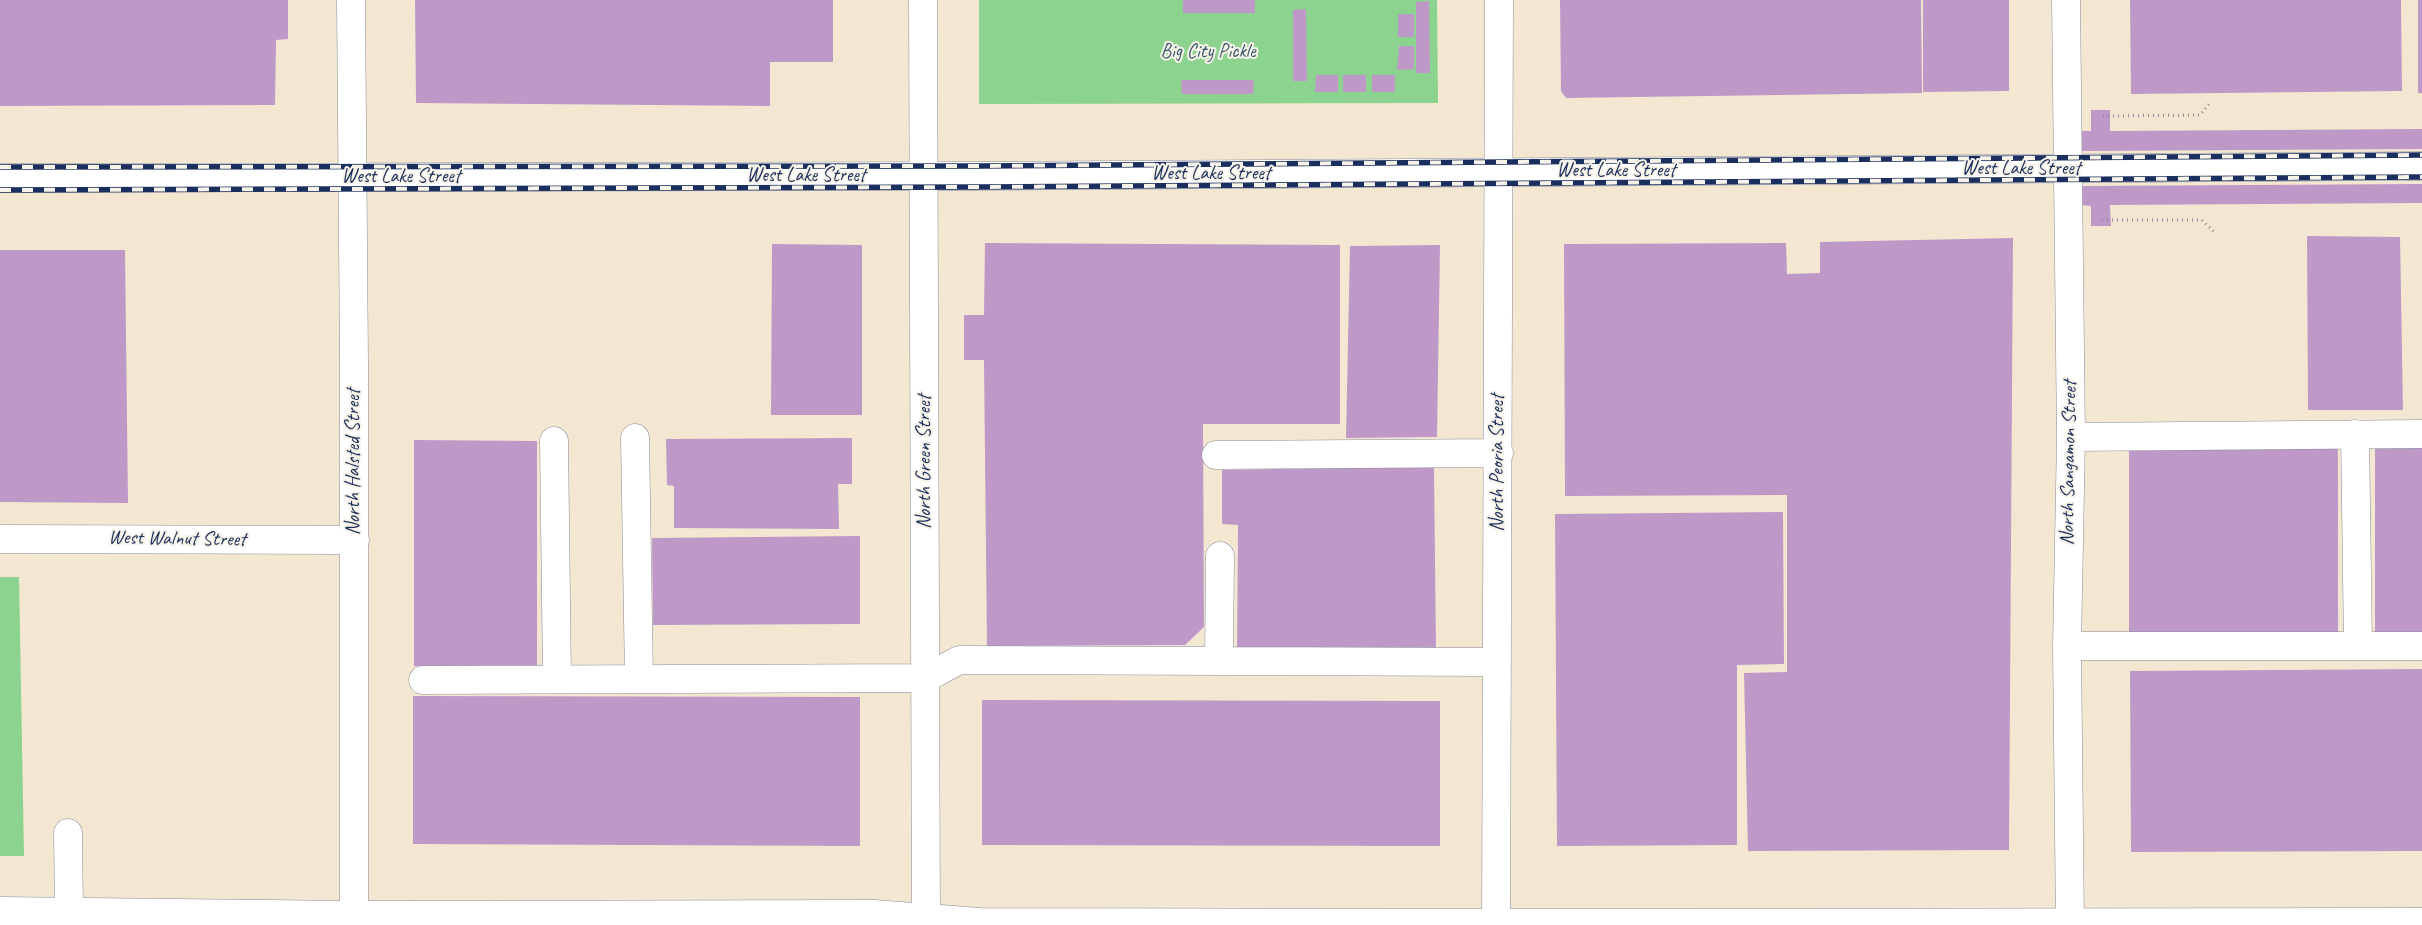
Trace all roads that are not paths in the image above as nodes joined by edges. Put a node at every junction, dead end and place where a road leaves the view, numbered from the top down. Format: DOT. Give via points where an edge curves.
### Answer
graph roads {
  1 [pos="351,0"];
  2 [pos="922,0"];
  3 [pos="1499,0"];
  4 [pos="2066,0"];
  5 [pos="2422,166"];
  6 [pos="2068,168"];
  7 [pos="1500,172"];
  8 [pos="923,175"];
  9 [pos="351,177"];
  10 [pos="0,178"];
  11 [pos="2355,434"];
  12 [pos="2422,434"];
  13 [pos="2071,436"];
  14 [pos="635,438"];
  15 [pos="554,441"];
  16 [pos="1499,453"];
  17 [pos="1216,455"];
  18 [pos="0,539"];
  19 [pos="355,540"];
  20 [pos="1220,556"];
  21 [pos="2067,646"];
  22 [pos="2358,646"];
  23 [pos="2422,646"];
  24 [pos="1219,661"];
  25 [pos="1497,662"];
  26 [pos="926,678"];
  27 [pos="556,679"];
  28 [pos="638,679"];
  29 [pos="423,680"];
  30 [pos="68,833"];
  31 [pos="0,911"];
  32 [pos="69,912"];
  33 [pos="354,920"];
  34 [pos="926,922"];
  35 [pos="2422,922"];
  36 [pos="2070,923"];
  37 [pos="1496,924"];
  1 -- 9 [label="street, North Halsted Street"];
  2 -- 8 [label="street, North Green Street"];
  3 -- 7 [label="street, North Peoria Street"];
  4 -- 6 [label="street, North Sangamon Street"];
  5 -- 6 [label="street, West Lake Street"];
  6 -- 7 [label="street, West Lake Street"];
  6 -- 13 [label="street, North Sangamon Street"];
  7 -- 8 [label="street, West Lake Street"];
  7 -- 16 [label="street, North Peoria Street"];
  8 -- 9 [label="street, West Lake Street"];
  8 -- 26 [label="street, North Green Street"];
  9 -- 10 [label="street, West Lake Street"];
  9 -- 19 [label="street, North Halsted Street"];
  11 -- 12 [label="street"];
  11 -- 13 [label="street"];
  11 -- 22 [label="street"];
  13 -- 21 [label="street, North Sangamon Street"];
  14 -- 28 [label="street"];
  15 -- 27 [label="street"];
  16 -- 17 [label="street"];
  16 -- 25 [label="street, North Peoria Street"];
  18 -- 19 [label="street, West Walnut Street"];
  19 -- 33 [label="street, North Halsted Street"];
  20 -- 24 [label="street"];
  21 -- 22 [label="street"];
  21 -- 36 [label="street, North Sangamon Street"];
  22 -- 23 [label="street"];
  24 -- 25 [label="street"];
  24 -- 26 [label="street" via="959,660"];
  25 -- 37 [label="street, North Peoria Street"];
  26 -- 28 [label="street"];
  26 -- 34 [label="street, North Green Street"];
  27 -- 28 [label="street"];
  27 -- 29 [label="street"];
  30 -- 32 [label="street"];
  31 -- 32 [label="street"];
  32 -- 33 [label="street"];
  33 -- 34 [label="street" via="874,914"];
  34 -- 37 [label="street"];
  35 -- 36 [label="street"];
  36 -- 37 [label="street"];
}
